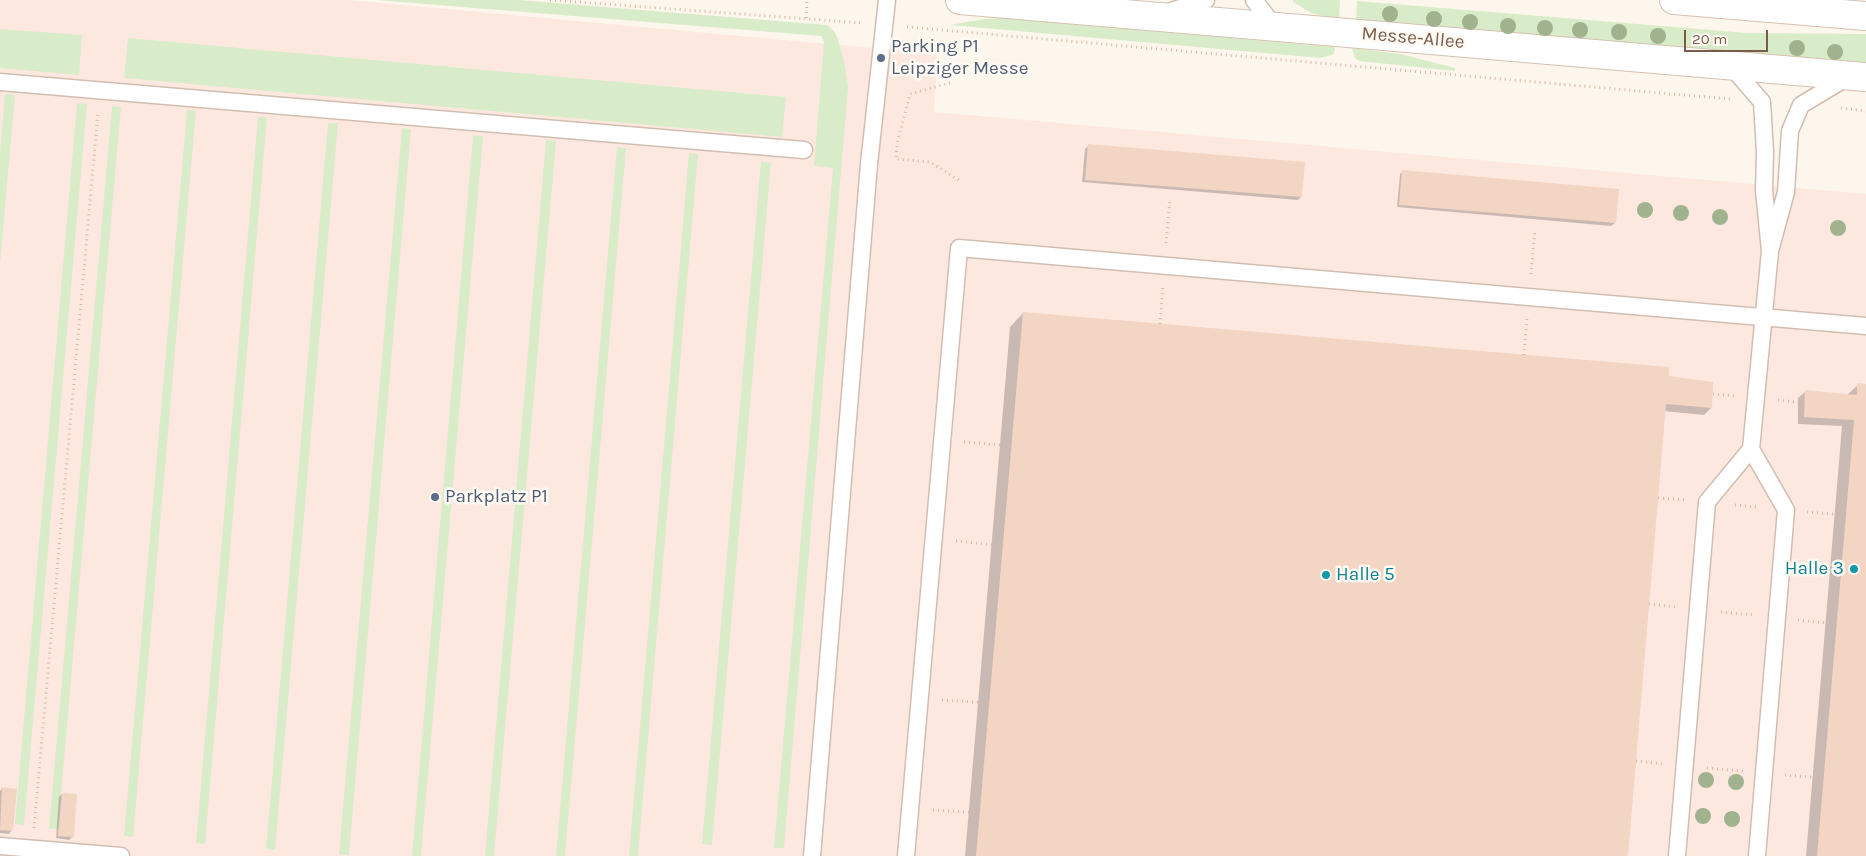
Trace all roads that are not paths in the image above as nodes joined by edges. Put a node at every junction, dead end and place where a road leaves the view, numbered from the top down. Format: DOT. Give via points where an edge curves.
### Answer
graph roads {
  1 [pos="887,0"];
  2 [pos="960,0"];
  3 [pos="1206,0"];
  4 [pos="1254,0"];
  5 [pos="1674,0"];
  6 [pos="1154,16"];
  7 [pos="1866,16"];
  8 [pos="1274,26"];
  9 [pos="1730,65"];
  10 [pos="1859,76"];
  11 [pos="0,82"];
  12 [pos="804,150"];
  13 [pos="1770,251"];
  14 [pos="1763,318"];
  15 [pos="1866,326"];
  16 [pos="1751,450"];
  17 [pos="0,846"];
  18 [pos="122,856"];
  19 [pos="812,856"];
  20 [pos="906,856"];
  21 [pos="1676,856"];
  22 [pos="1757,856"];
  1 -- 19 [label="lane" via="868,174"];
  2 -- 6 [label="main road, Messe-Allee"];
  3 -- 6 [label="lane"];
  4 -- 8 [label="lane"];
  5 -- 7 [label="main road"];
  6 -- 8 [label="main road, Messe-Allee"];
  8 -- 9 [label="main road, Messe-Allee"];
  9 -- 10 [label="main road, Messe-Allee"];
  9 -- 13 [label="lane" via="1762,102 1764,190"];
  10 -- 13 [label="lane" via="1800,105 1790,131 1786,192"];
  11 -- 12 [label="lane"];
  13 -- 14 [label="lane"];
  14 -- 15 [label="lane"];
  14 -- 16 [label="lane"];
  14 -- 20 [label="lane" via="959,248"];
  16 -- 21 [label="lane" via="1706,502"];
  16 -- 22 [label="lane" via="1786,510"];
  17 -- 18 [label="lane"];
}
